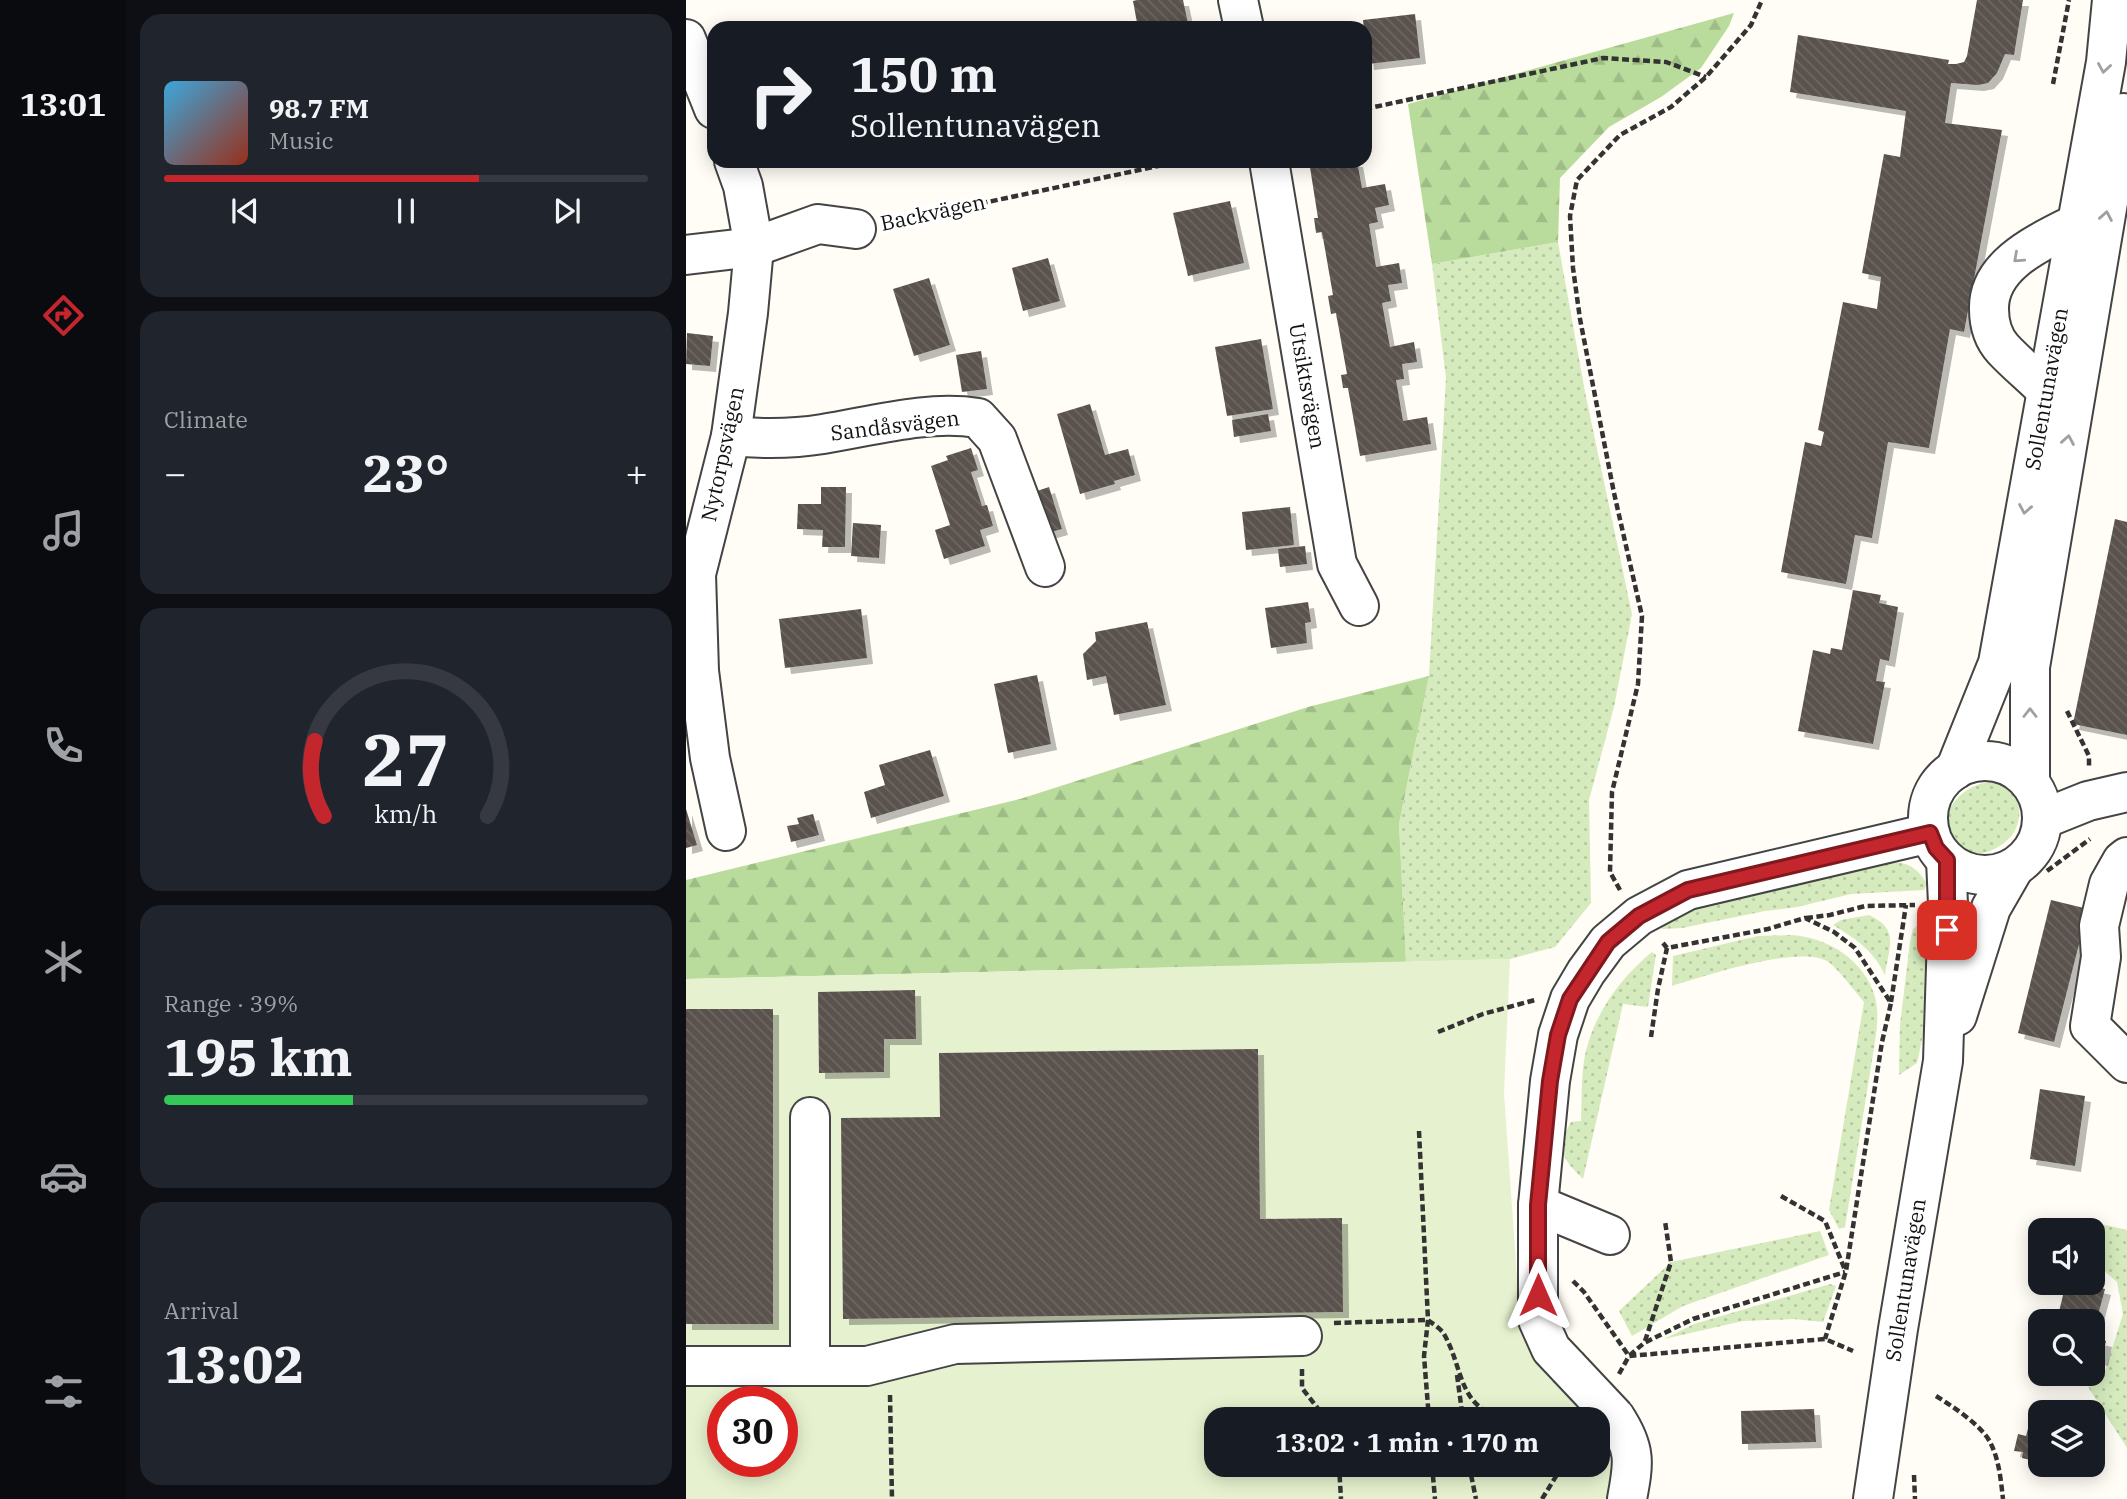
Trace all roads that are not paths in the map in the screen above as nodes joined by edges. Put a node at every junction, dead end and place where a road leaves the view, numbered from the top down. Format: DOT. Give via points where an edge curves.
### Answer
graph roads {
  1 [pos="1238,0"];
  2 [pos="2112,0"];
  3 [pos="1242,21"];
  4 [pos="686,39"];
  5 [pos="2127,90"];
  6 [pos="707,92"];
  7 [pos="737,168"];
  8 [pos="1270,168"];
  9 [pos="2077,223"];
  10 [pos="856,229"];
  11 [pos="754,247"];
  12 [pos="686,255"];
  13 [pos="2046,390"];
  14 [pos="731,436"];
  15 [pos="1045,567"];
  16 [pos="1359,606"];
  17 [pos="1955,770"];
  18 [pos="2029,782"];
  19 [pos="2127,792"];
  20 [pos="2043,819"];
  21 [pos="726,831"];
  22 [pos="1938,847"];
  23 [pos="2127,857"];
  24 [pos="2029,871"];
  25 [pos="1943,1061"];
  26 [pos="2127,1063"];
  27 [pos="810,1117"];
  28 [pos="1538,1205"];
  29 [pos="1610,1235"];
  30 [pos="1316,1329"];
  31 [pos="686,1366"];
  32 [pos="810,1366"];
  33 [pos="1627,1499"];
  34 [pos="1873,1499"];
  1 -- 3 [label="street"];
  2 -- 9 [label="street, Sollentunavägen, one-way" via="2106,62"];
  4 -- 6 [label="street"];
  18 -- 5 [label="street, Sollentunavägen, one-way" via="2029,667"];
  7 -- 11 [label="street, Nytorpsvägen"];
  8 -- 16 [label="street, Utsiktsvägen" via="1337,564"];
  9 -- 13 [label="street, Sollentunavägen"];
  9 -- 13 [label="street, one-way" via="2027,250 2000,273 1988,300 1989,323 2001,347"];
  10 -- 11 [label="street, Backvägen" via="818,224"];
  11 -- 12 [label="street, Backvägen"];
  11 -- 14 [label="street, Nytorpsvägen"];
  13 -- 17 [label="street, Sollentunavägen, one-way" via="1998,663"];
  14 -- 15 [label="street, Sandåsvägen" via="820,435 952,415 978,418 998,439"];
  14 -- 21 [label="street, Nytorpsvägen" via="696,574 701,684 710,758"];
  17 -- 18 [label="street" via="1973,762 1994,761 2014,768"];
  17 -- 22 [label="street" via="1941,782 1928,815"];
  18 -- 20 [label="street"];
  19 -- 20 [label="street"];
  20 -- 24 [label="street" via="2029,855"];
  22 -- 24 [label="street" via="1960,869 1975,875"];
  22 -- 25 [label="street, Sollentunavägen" via="1948,904"];
  22 -- 28 [label="street" via="1688,890 1639,916 1608,942 1570,999 1558,1035"];
  23 -- 26 [label="street" via="2109,884 2099,926 2101,957 2090,1026"];
  24 -- 25 [label="street, Sollentunavägen" via="1991,908"];
  25 -- 34 [label="street, Sollentunavägen"];
  27 -- 32 [label="street"];
  28 -- 29 [label="street"];
  28 -- 33 [label="street, bridge" via="1538,1320 1551,1349 1568,1367 1615,1398 1633,1453"];
  30 -- 32 [label="street" via="955,1343 867,1366"];
  31 -- 32 [label="street"];
}
